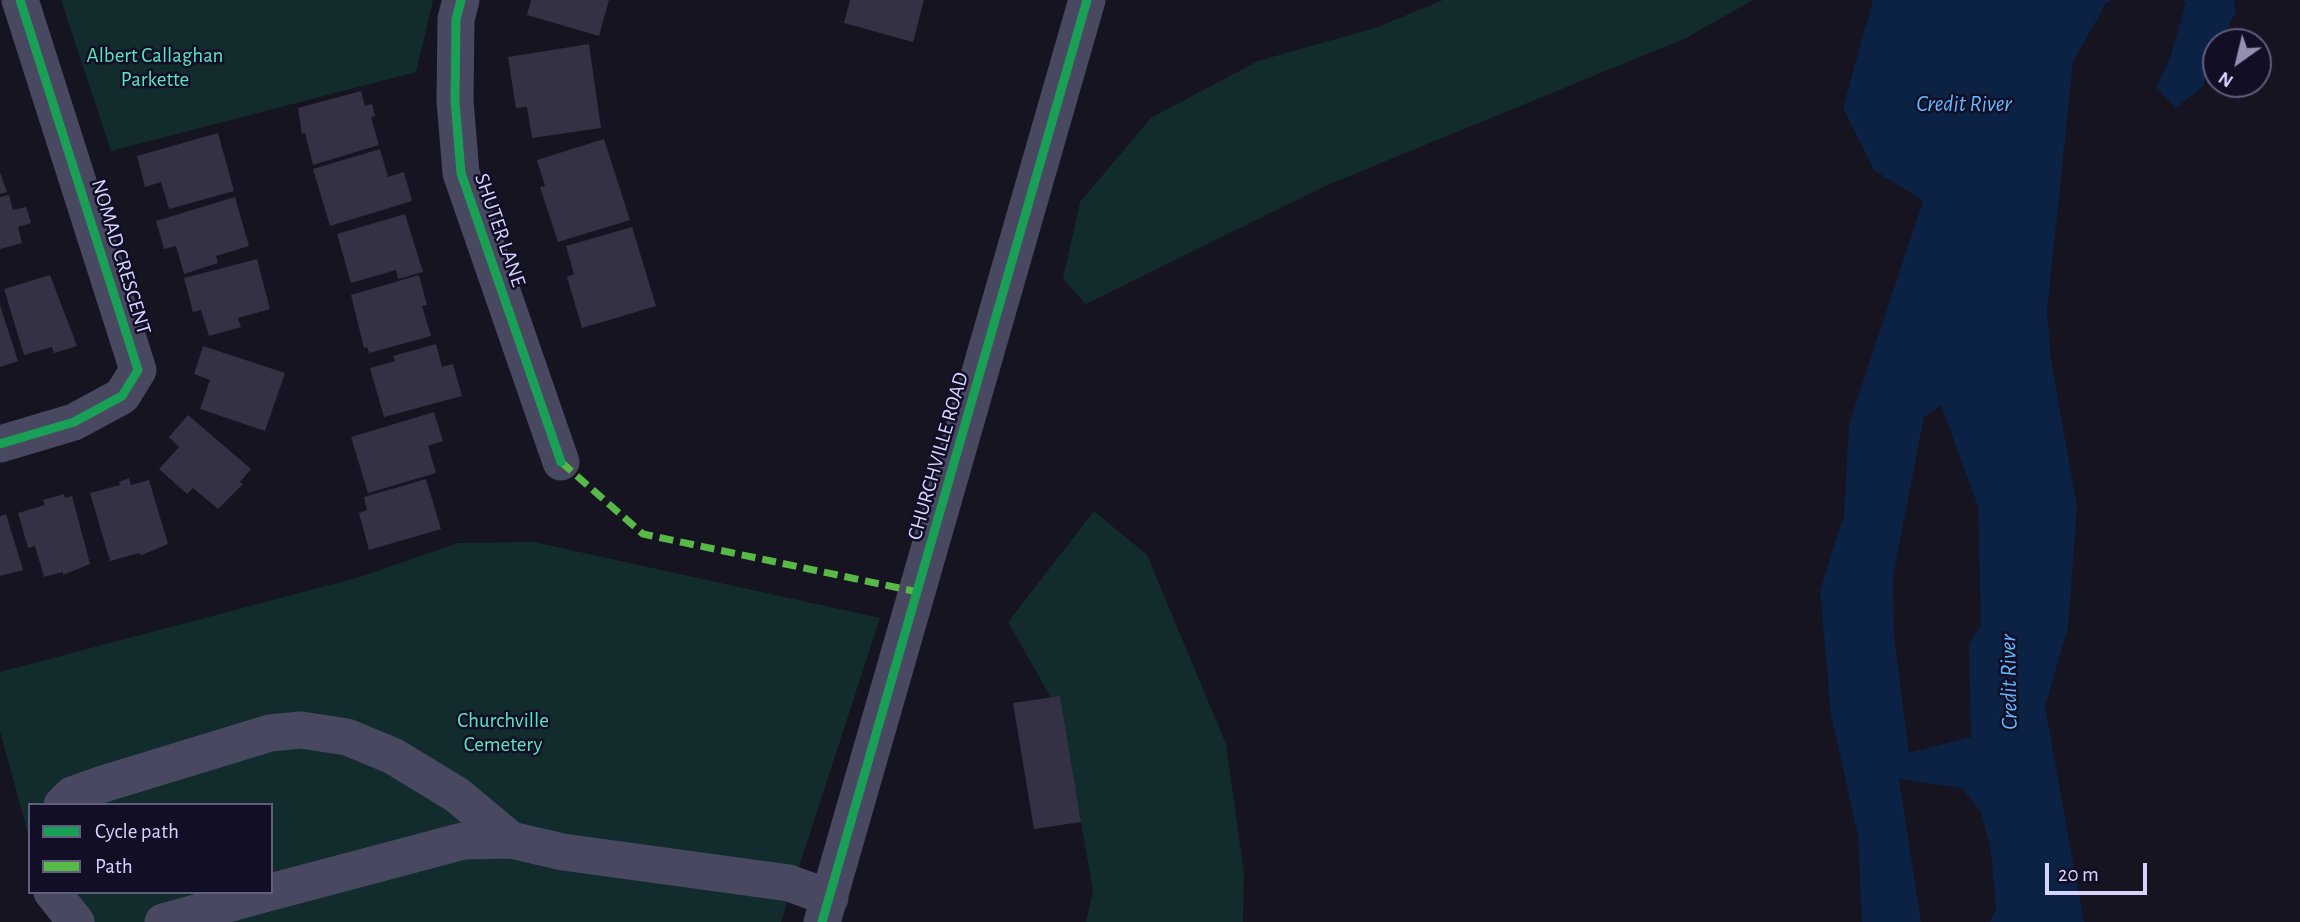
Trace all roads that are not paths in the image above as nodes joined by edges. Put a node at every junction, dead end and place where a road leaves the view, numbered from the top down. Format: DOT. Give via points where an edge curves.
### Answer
graph roads {
  1 [pos="20,0"];
  2 [pos="461,0"];
  3 [pos="1087,0"];
  4 [pos="0,444"];
  5 [pos="561,462"];
  6 [pos="64,803"];
  7 [pos="511,839"];
  8 [pos="273,891"];
  9 [pos="54,894"];
  10 [pos="264,894"];
  11 [pos="826,910"];
  12 [pos="76,922"];
  13 [pos="163,922"];
  1 -- 4 [label="street, NOMAD CRESCENT" via="138,370 122,396 74,422"];
  2 -- 5 [label="street, SHUTER LANE" via="456,19 455,101 461,173"];
  3 -- 11 [label="street, CHURCHVILLE ROAD"];
  6 -- 7 [label="street" via="72,795 103,784 270,733 301,730 347,737 393,756 457,795"];
  7 -- 8 [label="street" via="463,841"];
  7 -- 11 [label="street" via="563,852 789,883"];
  9 -- 12 [label="street"];
  10 -- 13 [label="street"];
}
